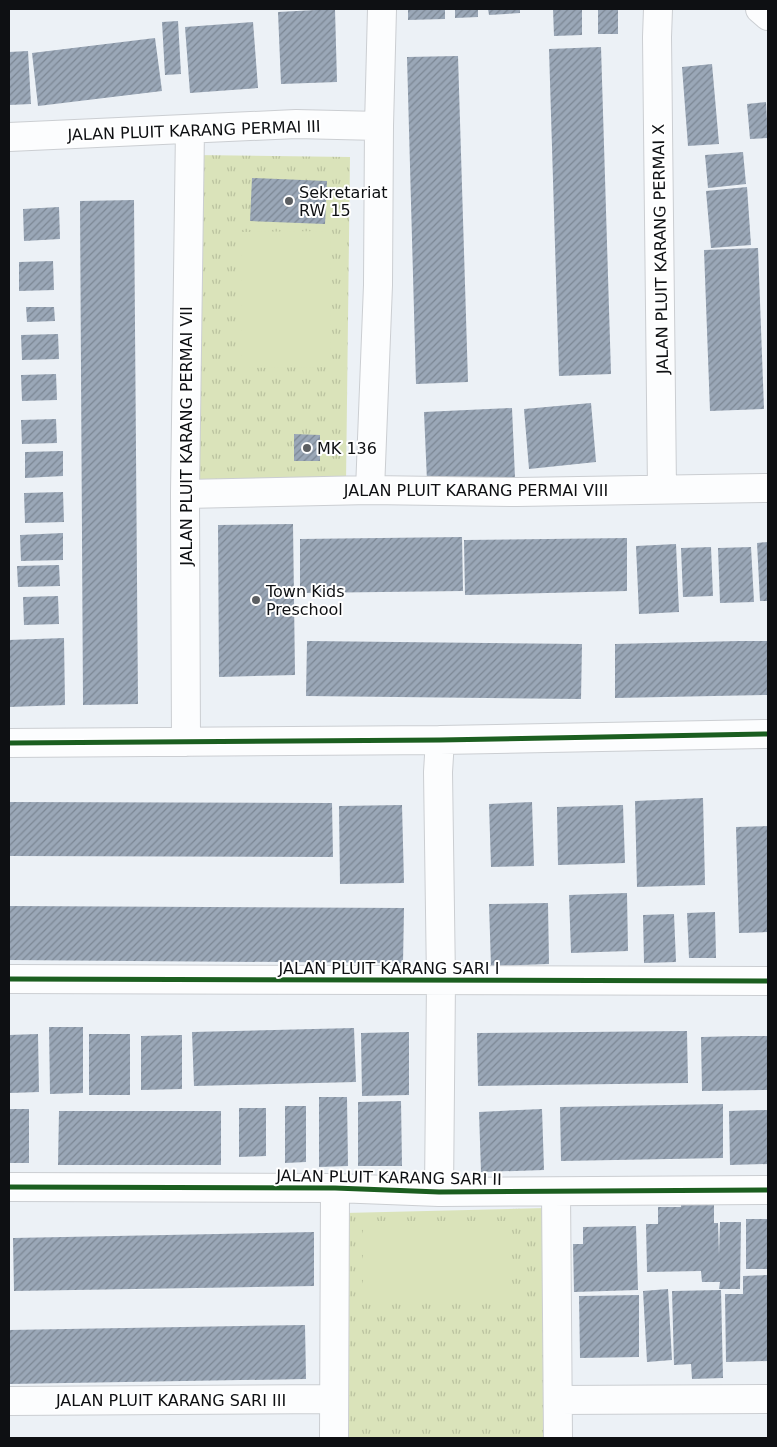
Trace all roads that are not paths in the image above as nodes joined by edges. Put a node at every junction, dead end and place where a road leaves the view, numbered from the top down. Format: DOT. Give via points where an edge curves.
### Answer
graph roads {
  1 [pos="382,9"];
  2 [pos="658,9"];
  3 [pos="760,9"];
  4 [pos="768,16"];
  5 [pos="379,126"];
  6 [pos="190,130"];
  7 [pos="9,137"];
  8 [pos="768,488"];
  9 [pos="662,489"];
  10 [pos="370,490"];
  11 [pos="185,494"];
  12 [pos="768,734"];
  13 [pos="440,740"];
  14 [pos="186,742"];
  15 [pos="9,743"];
  16 [pos="9,979"];
  17 [pos="441,981"];
  18 [pos="768,981"];
  19 [pos="9,1187"];
  20 [pos="335,1188"];
  21 [pos="768,1190"];
  22 [pos="439,1192"];
  23 [pos="556,1192"];
  24 [pos="333,1399"];
  25 [pos="768,1399"];
  26 [pos="558,1400"];
  27 [pos="9,1401"];
  28 [pos="334,1438"];
  29 [pos="558,1438"];
  1 -- 5 [label="street"];
  2 -- 9 [label="street, JALAN PLUIT KARANG PERMAI X"];
  3 -- 4 [label="street"];
  5 -- 6 [label="street, JALAN PLUIT KARANG PERMAI III" via="296,124"];
  5 -- 10 [label="street" via="378,285"];
  6 -- 7 [label="street, JALAN PLUIT KARANG PERMAI III"];
  6 -- 11 [label="street, JALAN PLUIT KARANG PERMAI VII"];
  8 -- 9 [label="street, JALAN PLUIT KARANG PERMAI VIII"];
  9 -- 10 [label="street, JALAN PLUIT KARANG PERMAI VIII" via="517,492"];
  10 -- 11 [label="street, JALAN PLUIT KARANG PERMAI VIII"];
  11 -- 14 [label="street, JALAN PLUIT KARANG PERMAI VII"];
  12 -- 13 [label="street"];
  13 -- 14 [label="street"];
  13 -- 17 [label="street"];
  14 -- 15 [label="street"];
  16 -- 17 [label="street, JALAN PLUIT KARANG SARI I"];
  17 -- 18 [label="street, JALAN PLUIT KARANG SARI I"];
  17 -- 22 [label="street"];
  19 -- 20 [label="street, JALAN PLUIT KARANG SARI II"];
  20 -- 22 [label="street, JALAN PLUIT KARANG SARI II"];
  20 -- 24 [label="street"];
  21 -- 23 [label="street, JALAN PLUIT KARANG SARI II"];
  22 -- 23 [label="street, JALAN PLUIT KARANG SARI II"];
  23 -- 26 [label="street"];
  24 -- 27 [label="street, JALAN PLUIT KARANG SARI III"];
  24 -- 28 [label="street"];
  25 -- 26 [label="street"];
  26 -- 29 [label="street"];
}
